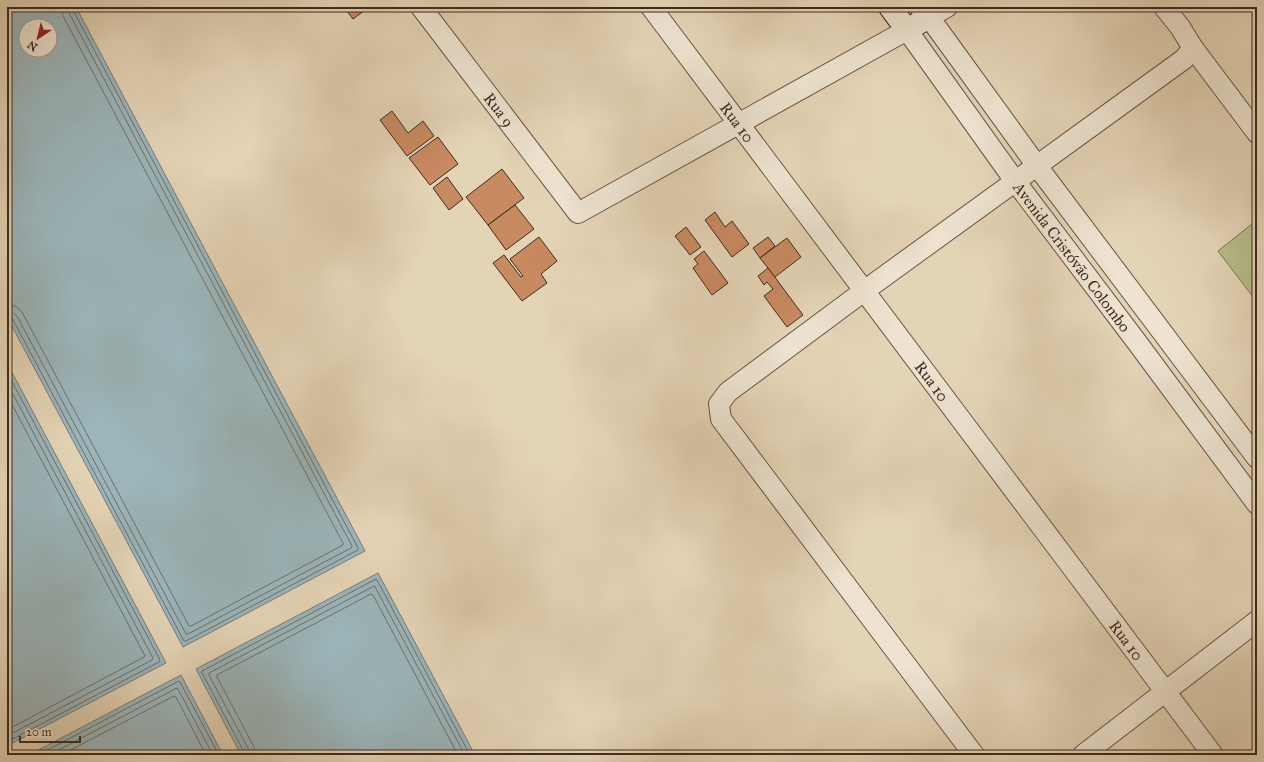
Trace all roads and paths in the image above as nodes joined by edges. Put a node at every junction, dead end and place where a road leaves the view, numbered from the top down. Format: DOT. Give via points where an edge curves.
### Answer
graph roads {
  1 [pos="421,7"];
  2 [pos="651,7"];
  3 [pos="890,7"];
  4 [pos="1164,7"];
  5 [pos="932,10"];
  6 [pos="907,30"];
  7 [pos="1193,48"];
  8 [pos="965,66"];
  9 [pos="944,81"];
  10 [pos="738,124"];
  11 [pos="1257,133"];
  12 [pos="1037,166"];
  13 [pos="1015,181"];
  14 [pos="864,291"];
  15 [pos="1257,458"];
  16 [pos="1257,504"];
  17 [pos="1257,621"];
  18 [pos="1165,692"];
  19 [pos="974,755"];
  20 [pos="1084,755"];
  21 [pos="1213,755"];
  1 -- 10 [label="street, Rua 9" via="578,213"];
  2 -- 10 [label="street, Rua 10"];
  3 -- 6 [label="street, Avenida Cristóvão Colombo"];
  4 -- 7 [label="street" via="1180,26"];
  5 -- 6 [label="street"];
  5 -- 8 [label="street, Avenida Cristóvão Colombo"];
  6 -- 9 [label="street, Avenida Cristóvão Colombo"];
  6 -- 10 [label="street"];
  7 -- 11 [label="street"];
  7 -- 12 [label="street" via="1184,59"];
  8 -- 9 [label="street"];
  8 -- 12 [label="street, Avenida Cristóvão Colombo"];
  9 -- 13 [label="street, Avenida Cristóvão Colombo"];
  10 -- 14 [label="street, Rua 10"];
  12 -- 13 [label="street"];
  12 -- 15 [label="street, Avenida Cristóvão Colombo"];
  13 -- 14 [label="street"];
  13 -- 16 [label="street, Avenida Cristóvão Colombo"];
  14 -- 18 [label="street, Rua 10"];
  14 -- 19 [label="street" via="728,392 719,404 721,419"];
  17 -- 18 [label="street"];
  18 -- 20 [label="street"];
  18 -- 21 [label="street, Rua 10"];
}
